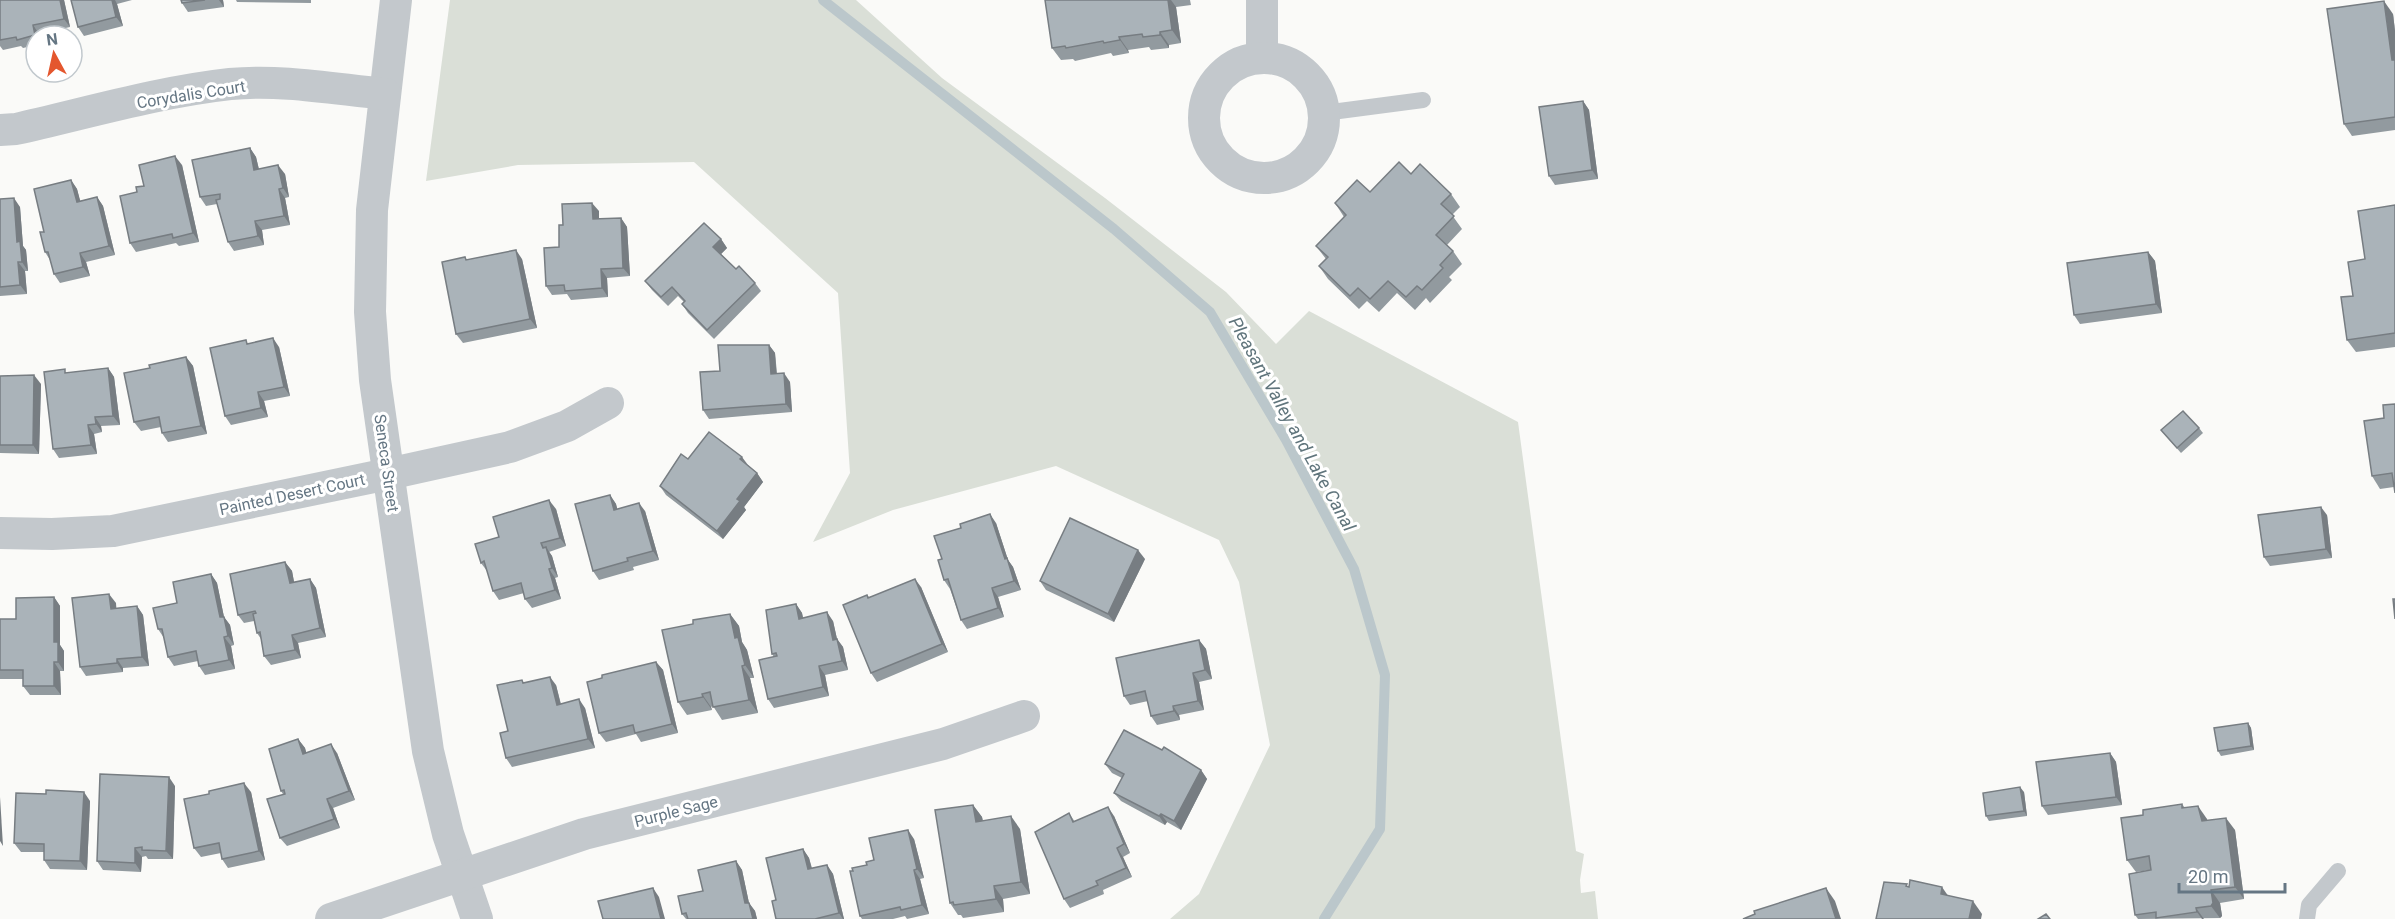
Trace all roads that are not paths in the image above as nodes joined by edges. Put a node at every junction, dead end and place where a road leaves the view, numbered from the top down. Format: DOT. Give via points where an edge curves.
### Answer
graph roads {
  1 [pos="396,0"];
  2 [pos="1262,0"];
  3 [pos="1262,57"];
  4 [pos="385,94"];
  5 [pos="1423,100"];
  6 [pos="1324,113"];
  7 [pos="0,130"];
  8 [pos="608,403"];
  9 [pos="388,474"];
  10 [pos="0,533"];
  11 [pos="1024,716"];
  12 [pos="2338,871"];
  13 [pos="461,876"];
  14 [pos="332,919"];
  15 [pos="477,919"];
  16 [pos="2307,919"];
  1 -- 4 [label="street, Seneca Street"];
  2 -- 3 [label="street"];
  3 -- 6 [label="street" via="1283,60 1301,70 1315,85"];
  3 -- 6 [label="street" via="1226,70 1212,85 1204,103 1203,122 1207,141 1217,158 1232,171 1251,178 1268,179 1290,173 1307,161 1319,144"];
  4 -- 7 [label="street, Corydalis Court" via="278,83 231,84"];
  4 -- 9 [label="street, Seneca Street" via="372,210 370,312"];
  5 -- 6 [label="lane"];
  8 -- 9 [label="street, Painted Desert Court" via="567,426 510,447"];
  9 -- 10 [label="street, Painted Desert Court" via="113,531"];
  9 -- 13 [label="street, Seneca Street" via="428,751"];
  11 -- 13 [label="street, Purple Sage" via="943,744 584,834"];
  12 -- 16 [label="lane" via="2309,905"];
  13 -- 14 [label="street, Purple Sage"];
  13 -- 15 [label="street, Seneca Street"];
}
